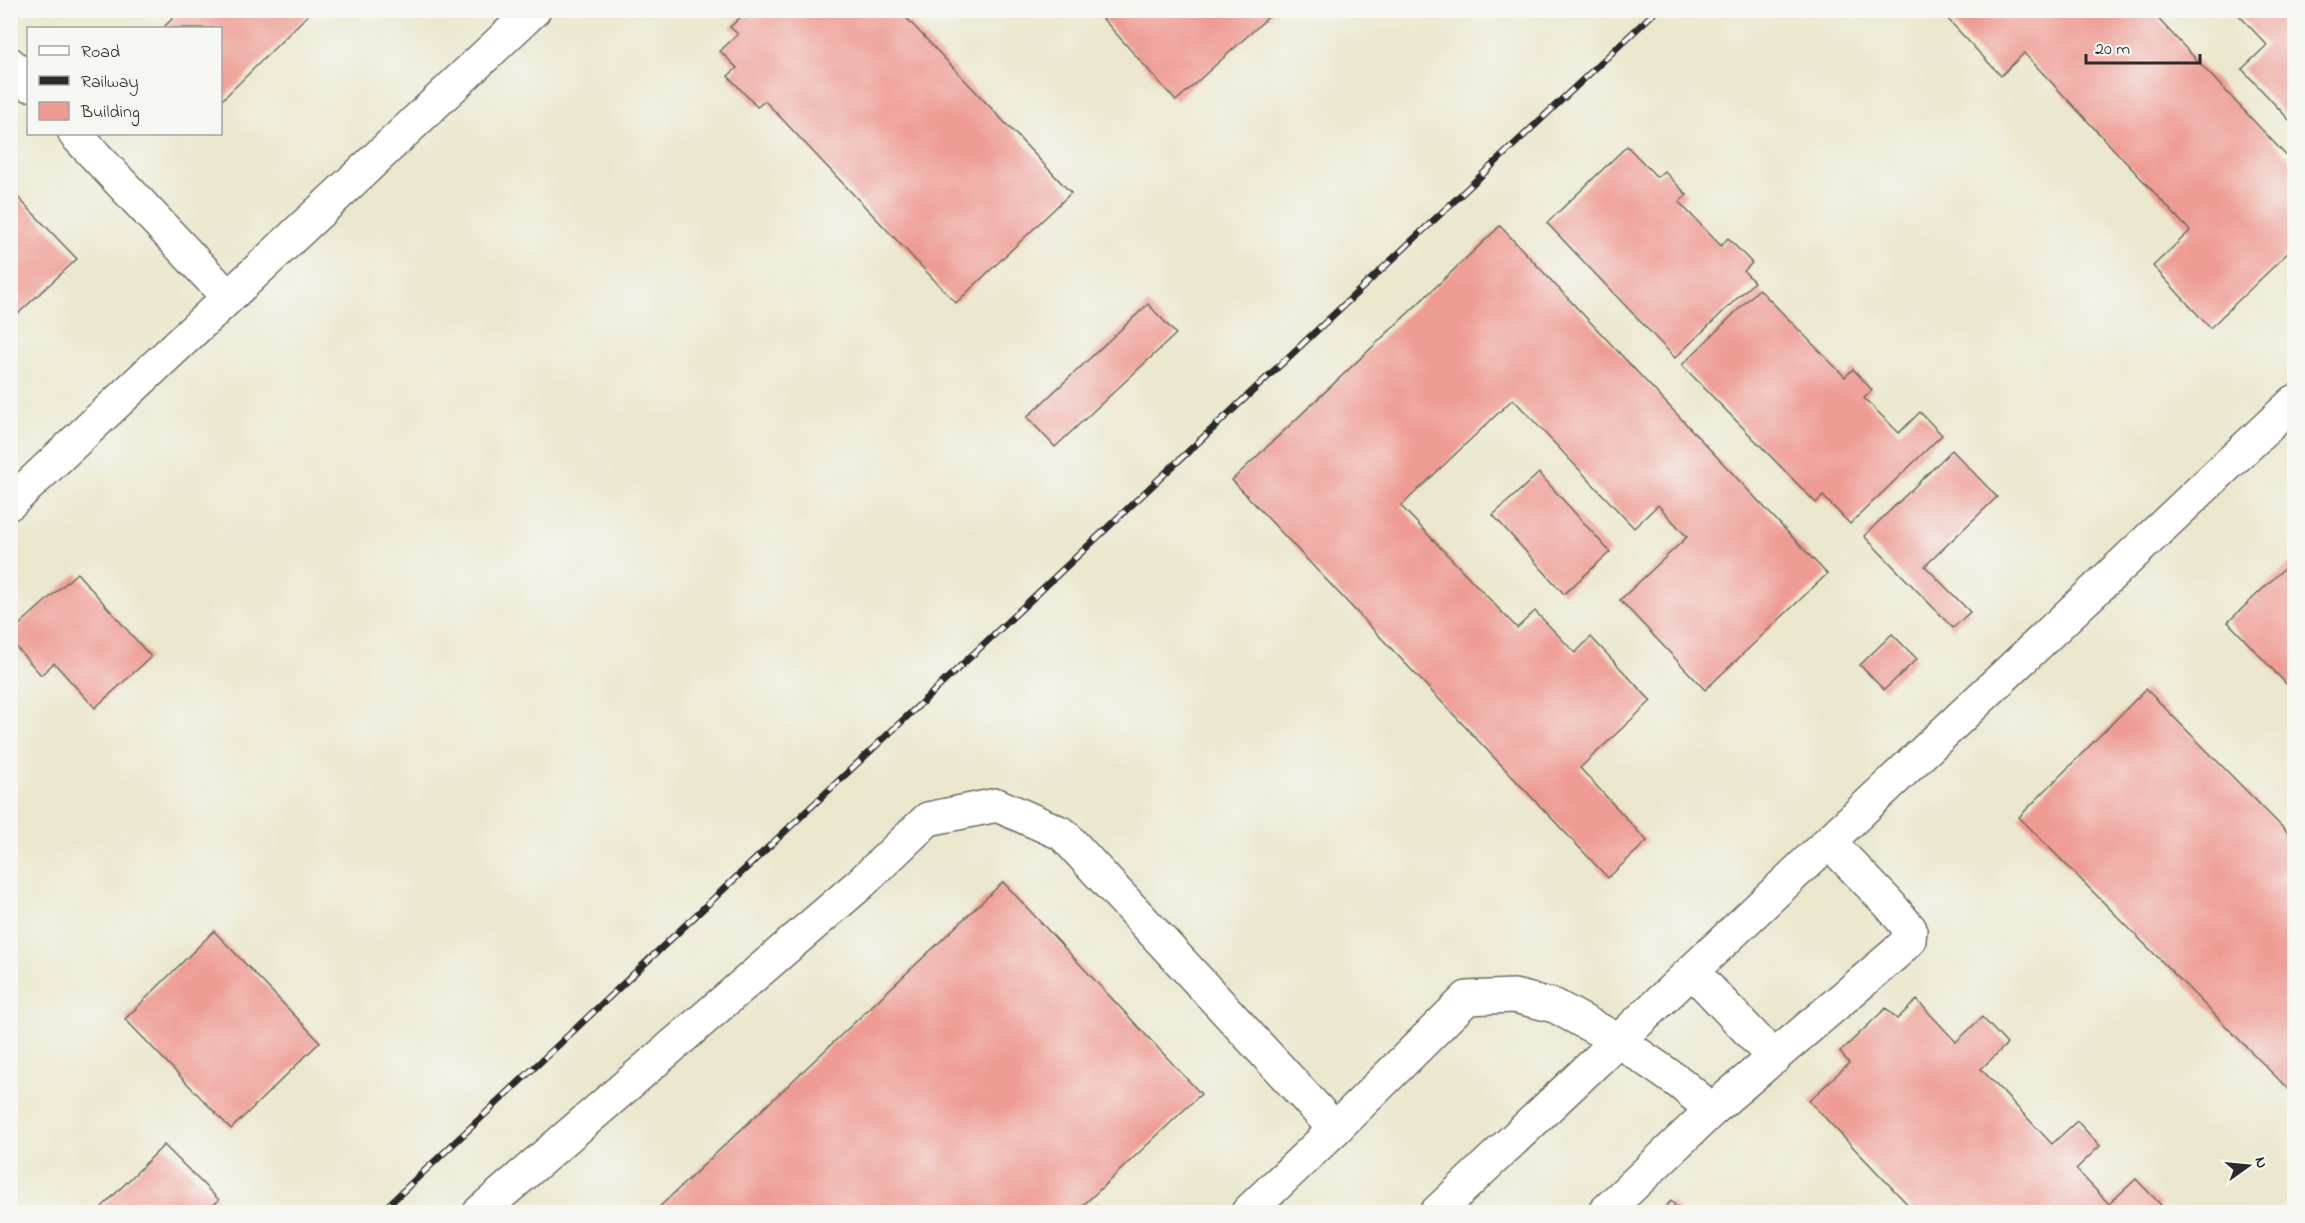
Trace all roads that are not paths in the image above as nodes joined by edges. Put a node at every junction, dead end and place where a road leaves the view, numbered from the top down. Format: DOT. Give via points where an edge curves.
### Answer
graph roads {
  1 [pos="534,10"];
  2 [pos="10,64"];
  3 [pos="27,83"];
  4 [pos="76,135"];
  5 [pos="228,297"];
  6 [pos="2295,402"];
  7 [pos="10,503"];
  8 [pos="1829,842"];
  9 [pos="1693,972"];
  10 [pos="1619,1041"];
  11 [pos="1774,1058"];
  12 [pos="1712,1110"];
  13 [pos="1335,1129"];
  14 [pos="480,1212"];
  15 [pos="1248,1212"];
  16 [pos="1437,1212"];
  17 [pos="1605,1212"];
  1 -- 5 [label="street"];
  2 -- 3 [label="street"];
  4 -- 5 [label="street"];
  5 -- 7 [label="street"];
  6 -- 8 [label="street"];
  8 -- 9 [label="street"];
  8 -- 11 [label="street" via="1910,929 1909,940"];
  9 -- 10 [label="street"];
  9 -- 11 [label="street"];
  10 -- 12 [label="street"];
  10 -- 13 [label="street" via="1555,1006 1515,996 1467,998"];
  10 -- 16 [label="street"];
  11 -- 12 [label="street"];
  12 -- 17 [label="street"];
  13 -- 14 [label="street" via="1063,834 997,806 928,819 860,884"];
  13 -- 15 [label="street"];
}
